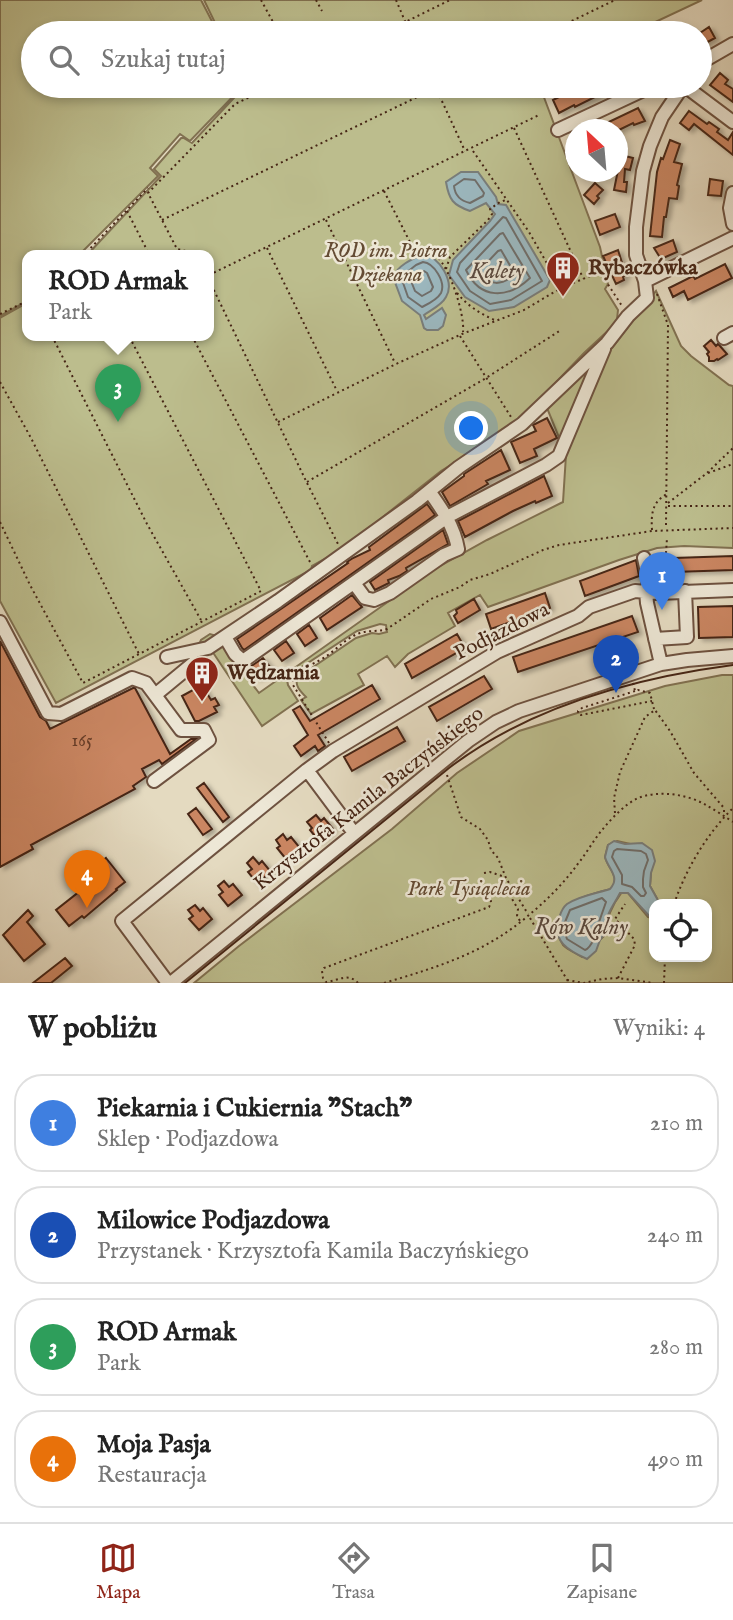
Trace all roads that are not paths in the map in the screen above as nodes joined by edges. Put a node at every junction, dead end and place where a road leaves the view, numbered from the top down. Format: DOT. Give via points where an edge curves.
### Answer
graph roads {
  1 [pos="733,44"];
  2 [pos="712,55"];
  3 [pos="627,98"];
  4 [pos="700,98"];
  5 [pos="674,99"];
  6 [pos="733,122"];
  7 [pos="558,131"];
  8 [pos="733,193"];
  9 [pos="733,224"];
  10 [pos="733,238"];
  11 [pos="648,279"];
  12 [pos="607,342"];
  13 [pos="429,491"];
  14 [pos="447,517"];
  15 [pos="644,558"];
  16 [pos="354,583"];
  17 [pos="733,590"];
  18 [pos="646,591"];
  19 [pos="685,592"];
  20 [pos="0,622"];
  21 [pos="225,637"];
  22 [pos="654,639"];
  23 [pos="733,656"];
  24 [pos="167,657"];
  25 [pos="195,662"];
  26 [pos="660,664"];
  27 [pos="155,695"];
  28 [pos="307,770"];
  29 [pos="154,781"];
  30 [pos="354,833"];
  31 [pos="169,983"];
  1 -- 2 [label="street"];
  3 -- 7 [label="street"];
  4 -- 6 [label="street"];
  5 -- 11 [label="street" via="662,117 643,171 636,255"];
  8 -- 9 [label="street"];
  10 -- 11 [label="street"];
  11 -- 12 [label="street" via="647,298"];
  12 -- 13 [label="street" via="518,427"];
  12 -- 14 [label="street" via="559,456"];
  13 -- 14 [label="street"];
  13 -- 21 [label="street"];
  14 -- 16 [label="street"];
  14 -- 16 [label="street" via="458,549 374,600 365,598"];
  15 -- 18 [label="street" via="649,582"];
  16 -- 21 [label="street" via="243,661"];
  17 -- 19 [label="street, Podjazdowa"];
  18 -- 19 [label="street, Podjazdowa"];
  18 -- 22 [label="street"];
  18 -- 28 [label="street, Podjazdowa" via="628,592 589,607 497,652"];
  19 -- 22 [label="street" via="687,637"];
  20 -- 27 [label="street" via="48,713 61,714 132,678 146,682"];
  21 -- 24 [label="street" via="208,648"];
  22 -- 26 [label="street"];
  23 -- 26 [label="street, Krzysztofa Kamila Baczyńskiego"];
  25 -- 27 [label="street"];
  26 -- 30 [label="street, Krzysztofa Kamila Baczyńskiego" via="496,722"];
  27 -- 29 [label="street" via="181,730 204,730 209,740"];
  28 -- 30 [label="street"];
  28 -- 31 [label="street, Podjazdowa" via="122,921"];
  30 -- 31 [label="street, Krzysztofa Kamila Baczyńskiego"];
}
